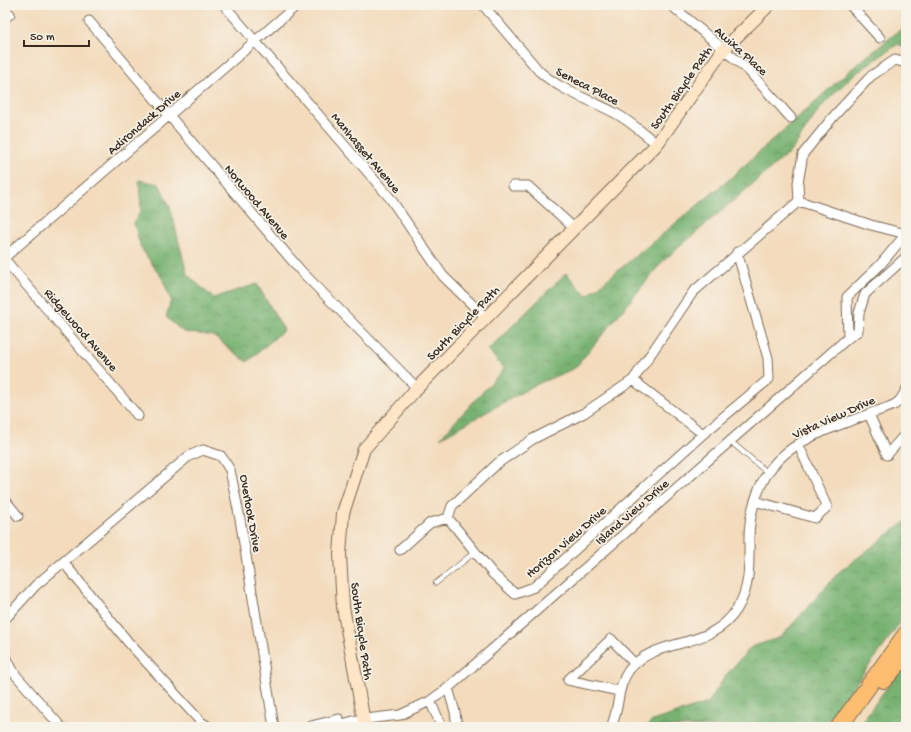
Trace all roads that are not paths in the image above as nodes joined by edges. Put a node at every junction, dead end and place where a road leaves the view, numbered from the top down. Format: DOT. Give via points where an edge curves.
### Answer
graph roads {
  1 [pos="224,5"];
  2 [pos="298,5"];
  3 [pos="483,5"];
  4 [pos="670,5"];
  5 [pos="769,5"];
  6 [pos="850,5"];
  7 [pos="89,21"];
  8 [pos="880,38"];
  9 [pos="255,42"];
  10 [pos="723,50"];
  11 [pos="906,62"];
  12 [pos="169,116"];
  13 [pos="791,118"];
  14 [pos="657,144"];
  15 [pos="513,186"];
  16 [pos="799,201"];
  17 [pos="574,228"];
  18 [pos="906,234"];
  19 [pos="737,252"];
  20 [pos="5,256"];
  21 [pos="906,257"];
  22 [pos="5,260"];
  23 [pos="486,318"];
  24 [pos="848,338"];
  25 [pos="633,380"];
  26 [pos="417,388"];
  27 [pos="906,390"];
  28 [pos="869,414"];
  29 [pos="138,416"];
  30 [pos="906,433"];
  31 [pos="703,434"];
  32 [pos="730,441"];
  33 [pos="798,444"];
  34 [pos="768,473"];
  35 [pos="5,500"];
  36 [pos="755,501"];
  37 [pos="18,516"];
  38 [pos="448,518"];
  39 [pos="400,550"];
  40 [pos="475,552"];
  41 [pos="64,563"];
  42 [pos="436,583"];
  43 [pos="5,618"];
  44 [pos="906,634"];
  45 [pos="5,655"];
  46 [pos="906,660"];
  47 [pos="635,664"];
  48 [pos="448,688"];
  49 [pos="619,691"];
  50 [pos="430,701"];
  51 [pos="358,722"];
  52 [pos="61,727"];
  53 [pos="208,727"];
  54 [pos="274,727"];
  55 [pos="307,727"];
  56 [pos="331,727"];
  57 [pos="442,727"];
  58 [pos="457,727"];
  59 [pos="610,727"];
  60 [pos="839,727"];
  61 [pos="845,727"];
  1 -- 9 [label="street, Manhasset Avenue"];
  2 -- 9 [label="street, Adirondack Drive"];
  3 -- 14 [label="street, Seneca Place" via="548,79 616,114"];
  4 -- 10 [label="street, Awixa Place"];
  5 -- 10 [label="street, South Bicycle Path"];
  6 -- 8 [label="street"];
  7 -- 12 [label="street, Norwood Avenue"];
  9 -- 12 [label="street, Adirondack Drive"];
  9 -- 23 [label="street, Manhasset Avenue" via="390,198 443,276"];
  10 -- 13 [label="street, Awixa Place" via="748,70"];
  10 -- 14 [label="street, South Bicycle Path"];
  11 -- 16 [label="street" via="895,60 871,76 803,154 798,183"];
  12 -- 20 [label="street, Adirondack Drive"];
  12 -- 26 [label="street, Norwood Avenue" via="301,272"];
  14 -- 17 [label="street, South Bicycle Path"];
  15 -- 17 [label="street" via="528,186"];
  16 -- 18 [label="street"];
  16 -- 19 [label="street"];
  17 -- 23 [label="street, South Bicycle Path"];
  18 -- 24 [label="street" via="880,265 847,297"];
  19 -- 25 [label="street" via="693,292"];
  19 -- 31 [label="street, Horizon View Drive" via="768,358 769,379"];
  21 -- 24 [label="street" via="865,294 859,313 858,331"];
  22 -- 29 [label="street, Ridgewood Avenue"];
  23 -- 26 [label="street, South Bicycle Path"];
  24 -- 32 [label="street, Island View Drive"];
  25 -- 31 [label="street"];
  25 -- 38 [label="street" via="584,413 533,439 498,463 452,506"];
  26 -- 51 [label="street, South Bicycle Path" via="364,449 343,513 340,555 343,607"];
  27 -- 28 [label="street, Vista View Drive" via="898,402"];
  28 -- 30 [label="street" via="887,455"];
  28 -- 33 [label="street, Vista View Drive"];
  31 -- 40 [label="street, Horizon View Drive" via="534,587 515,594 493,574"];
  32 -- 34 [label="lane"];
  32 -- 48 [label="street, Island View Drive"];
  33 -- 34 [label="street, Vista View Drive" via="777,461"];
  33 -- 36 [label="street" via="827,507 814,518"];
  34 -- 36 [label="street, Vista View Drive"];
  35 -- 37 [label="street"];
  36 -- 47 [label="street, Vista View Drive" via="749,529 749,579 737,610 709,634 659,650"];
  38 -- 39 [label="street" via="430,523"];
  38 -- 40 [label="street, Horizon View Drive"];
  40 -- 42 [label="lane"];
  41 -- 43 [label="street, Overlook Drive" via="36,586"];
  41 -- 53 [label="street" via="129,643"];
  41 -- 54 [label="street, Overlook Drive" via="189,456 203,450 221,456 230,470 240,519"];
  44 -- 60 [label="highway"];
  45 -- 52 [label="street" via="14,673"];
  46 -- 61 [label="highway" via="892,669 859,714"];
  47 -- 49 [label="street, Vista View Drive" via="625,676"];
  47 -- 49 [label="street" via="611,639 568,680"];
  48 -- 50 [label="street, Island View Drive"];
  48 -- 58 [label="street"];
  49 -- 59 [label="street, Vista View Drive"];
  50 -- 51 [label="street" via="400,715"];
  50 -- 57 [label="street"];
  51 -- 55 [label="street"];
  51 -- 56 [label="street"];
}
